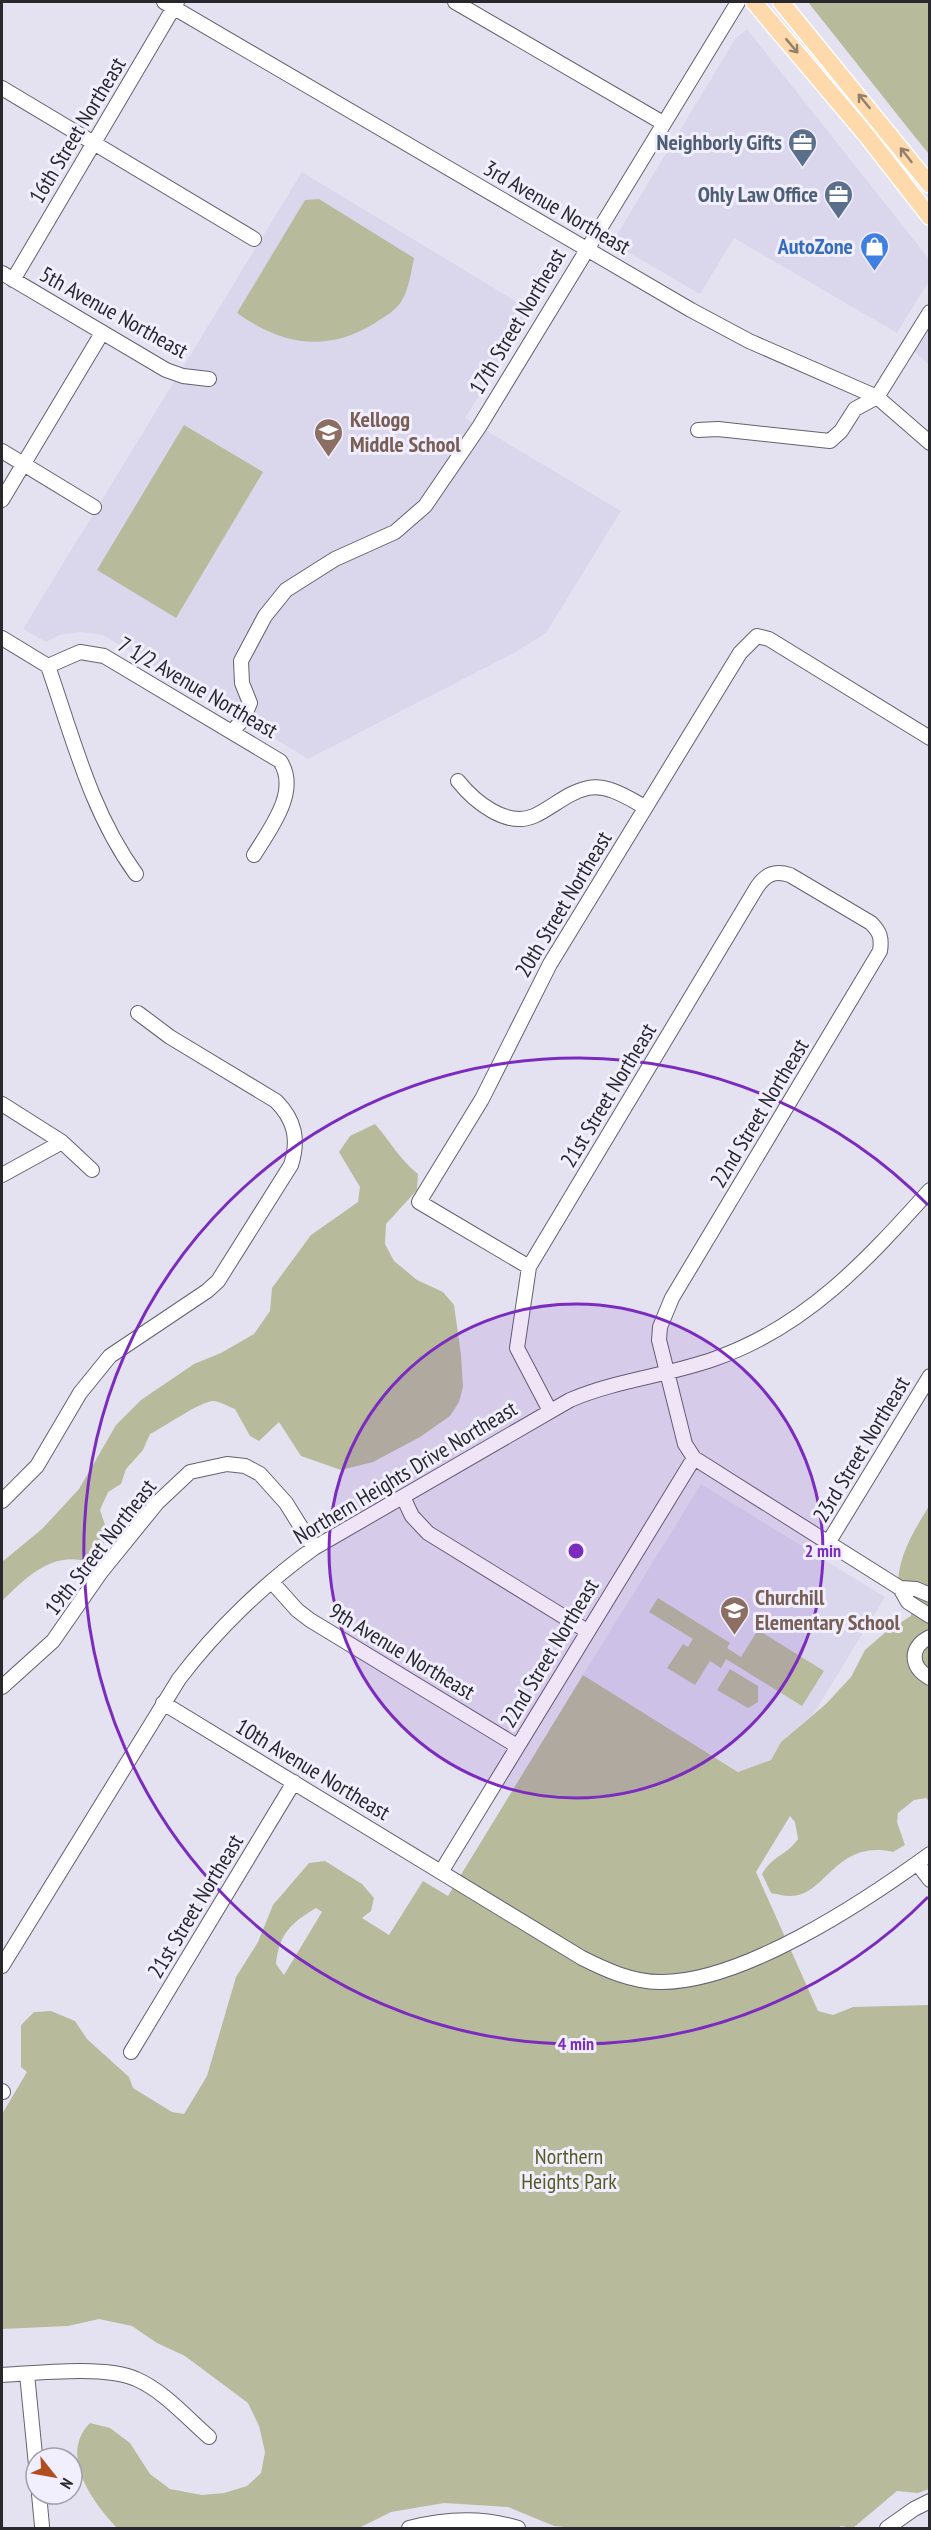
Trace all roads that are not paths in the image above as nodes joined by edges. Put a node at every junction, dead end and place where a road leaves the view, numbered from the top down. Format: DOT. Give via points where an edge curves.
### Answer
graph roads {
  1 [pos="455,2"];
  2 [pos="738,2"];
  3 [pos="754,2"];
  4 [pos="781,2"];
  5 [pos="172,4"];
  6 [pos="2,88"];
  7 [pos="663,123"];
  8 [pos="94,143"];
  9 [pos="930,185"];
  10 [pos="930,218"];
  11 [pos="254,239"];
  12 [pos="585,248"];
  13 [pos="7,276"];
  14 [pos="930,312"];
  15 [pos="102,333"];
  16 [pos="209,379"];
  17 [pos="877,397"];
  18 [pos="698,430"];
  19 [pos="930,443"];
  20 [pos="2,451"];
  21 [pos="24,464"];
  22 [pos="2,500"];
  23 [pos="94,507"];
  24 [pos="2,638"];
  25 [pos="48,666"];
  26 [pos="232,732"];
  27 [pos="930,738"];
  28 [pos="458,781"];
  29 [pos="645,807"];
  30 [pos="254,855"];
  31 [pos="136,874"];
  32 [pos="831,898"];
  33 [pos="138,1013"];
  34 [pos="2,1104"];
  35 [pos="62,1142"];
  36 [pos="92,1170"];
  37 [pos="2,1175"];
  38 [pos="930,1190"];
  39 [pos="529,1267"];
  40 [pos="666,1372"];
  41 [pos="930,1376"];
  42 [pos="550,1411"];
  43 [pos="694,1458"];
  44 [pos="403,1497"];
  45 [pos="2,1501"];
  46 [pos="828,1544"];
  47 [pos="314,1548"];
  48 [pos="272,1582"];
  49 [pos="900,1588"];
  50 [pos="930,1595"];
  51 [pos="930,1616"];
  52 [pos="587,1631"];
  53 [pos="930,1637"];
  54 [pos="930,1678"];
  55 [pos="2,1687"];
  56 [pos="163,1703"];
  57 [pos="517,1746"];
  58 [pos="294,1782"];
  59 [pos="930,1854"];
  60 [pos="917,1863"];
  61 [pos="441,1872"];
  62 [pos="930,1880"];
  63 [pos="2,1966"];
  64 [pos="131,2052"];
  65 [pos="27,2374"];
  66 [pos="2,2375"];
  67 [pos="209,2437"];
  68 [pos="34,2446"];
  69 [pos="930,2501"];
  70 [pos="40,2506"];
  71 [pos="42,2526"];
  72 [pos="409,2529"];
  73 [pos="518,2529"];
  74 [pos="887,2529"];
  1 -- 7 [label="street"];
  2 -- 7 [label="street, 17th Street Northeast"];
  3 -- 10 [label="main road, one-way"];
  9 -- 4 [label="main road, one-way"];
  5 -- 8 [label="street, 16th Street Northeast"];
  5 -- 12 [label="street, 3rd Avenue Northeast"];
  6 -- 8 [label="street"];
  7 -- 12 [label="street, 17th Street Northeast"];
  8 -- 11 [label="street"];
  8 -- 13 [label="street, 16th Street Northeast"];
  12 -- 17 [label="street, 3rd Avenue Northeast" via="730,331"];
  12 -- 26 [label="street, 17th Street Northeast" via="425,506 395,532 327,564 291,587 265,616 241,661 242,683 250,703"];
  13 -- 15 [label="street, 5th Avenue Northeast"];
  14 -- 17 [label="street"];
  15 -- 16 [label="street, 5th Avenue Northeast" via="174,374"];
  15 -- 21 [label="street"];
  17 -- 18 [label="street" via="855,409 835,438 823,442 756,432"];
  17 -- 19 [label="street, 3rd Avenue Northeast"];
  20 -- 21 [label="street"];
  21 -- 22 [label="street"];
  21 -- 23 [label="street"];
  24 -- 25 [label="street"];
  25 -- 26 [label="street, 7 1/2 Avenue Northeast" via="70,654 97,653"];
  25 -- 31 [label="street" via="99,813"];
  26 -- 30 [label="street, 7 1/2 Avenue Northeast" via="280,761 286,777 287,788 279,811"];
  27 -- 29 [label="street, 20th Street Northeast" via="769,639 757,636 740,653"];
  28 -- 29 [label="street" via="472,798 520,819 589,788 621,794"];
  29 -- 39 [label="street, 20th Street Northeast" via="550,964 482,1099 419,1202"];
  32 -- 39 [label="street, 21st Street Northeast" via="779,871 763,879"];
  32 -- 40 [label="street, 22nd Street Northeast" via="879,930 880,951 672,1298 659,1334"];
  33 -- 45 [label="street" via="170,1037 276,1101 293,1126 296,1150 291,1165 218,1281 110,1356 80,1393 37,1466"];
  34 -- 35 [label="street"];
  35 -- 36 [label="street"];
  35 -- 37 [label="street"];
  38 -- 40 [label="street, Northern Heights Drive Northeast" via="843,1282 792,1320 739,1350"];
  39 -- 42 [label="street, 21st Street Northeast" via="517,1348"];
  40 -- 42 [label="street, Northern Heights Drive Northeast" via="594,1390"];
  40 -- 43 [label="street" via="685,1444"];
  41 -- 46 [label="street, 23rd Street Northeast"];
  42 -- 44 [label="street, Northern Heights Drive Northeast"];
  43 -- 46 [label="street"];
  43 -- 52 [label="street, 22nd Street Northeast"];
  44 -- 47 [label="street, Northern Heights Drive Northeast"];
  44 -- 52 [label="street" via="412,1516 428,1533"];
  46 -- 49 [label="street"];
  47 -- 48 [label="street, Northern Heights Drive Northeast"];
  47 -- 55 [label="street, 19th Street Northeast" via="286,1503 260,1474 245,1466 227,1464 190,1472 157,1503 101,1572 53,1641"];
  48 -- 56 [label="street, Northern Heights Drive Northeast" via="206,1646"];
  48 -- 57 [label="street, 9th Avenue Northeast" via="310,1620"];
  49 -- 50 [label="street"];
  49 -- 51 [label="street" via="908,1602"];
  52 -- 57 [label="street, 22nd Street Northeast"];
  53 -- 54 [label="street" via="914,1652 919,1670"];
  56 -- 58 [label="street, 10th Avenue Northeast"];
  56 -- 63 [label="street, Northern Heights Drive Northeast"];
  57 -- 61 [label="street, 22nd Street Northeast"];
  58 -- 61 [label="street, 10th Avenue Northeast"];
  58 -- 64 [label="street, 21st Street Northeast"];
  59 -- 60 [label="street, 10th Avenue Northeast"];
  60 -- 61 [label="street, 10th Avenue Northeast" via="863,1900 780,1945 718,1972 660,1982 623,1975 582,1958"];
  60 -- 62 [label="street"];
  65 -- 66 [label="street"];
  65 -- 67 [label="street" via="106,2372 135,2378 158,2392"];
  65 -- 68 [label="street"];
  69 -- 74 [label="street"];
  70 -- 71 [label="street"];
  72 -- 73 [label="street" via="464,2521"];
}
